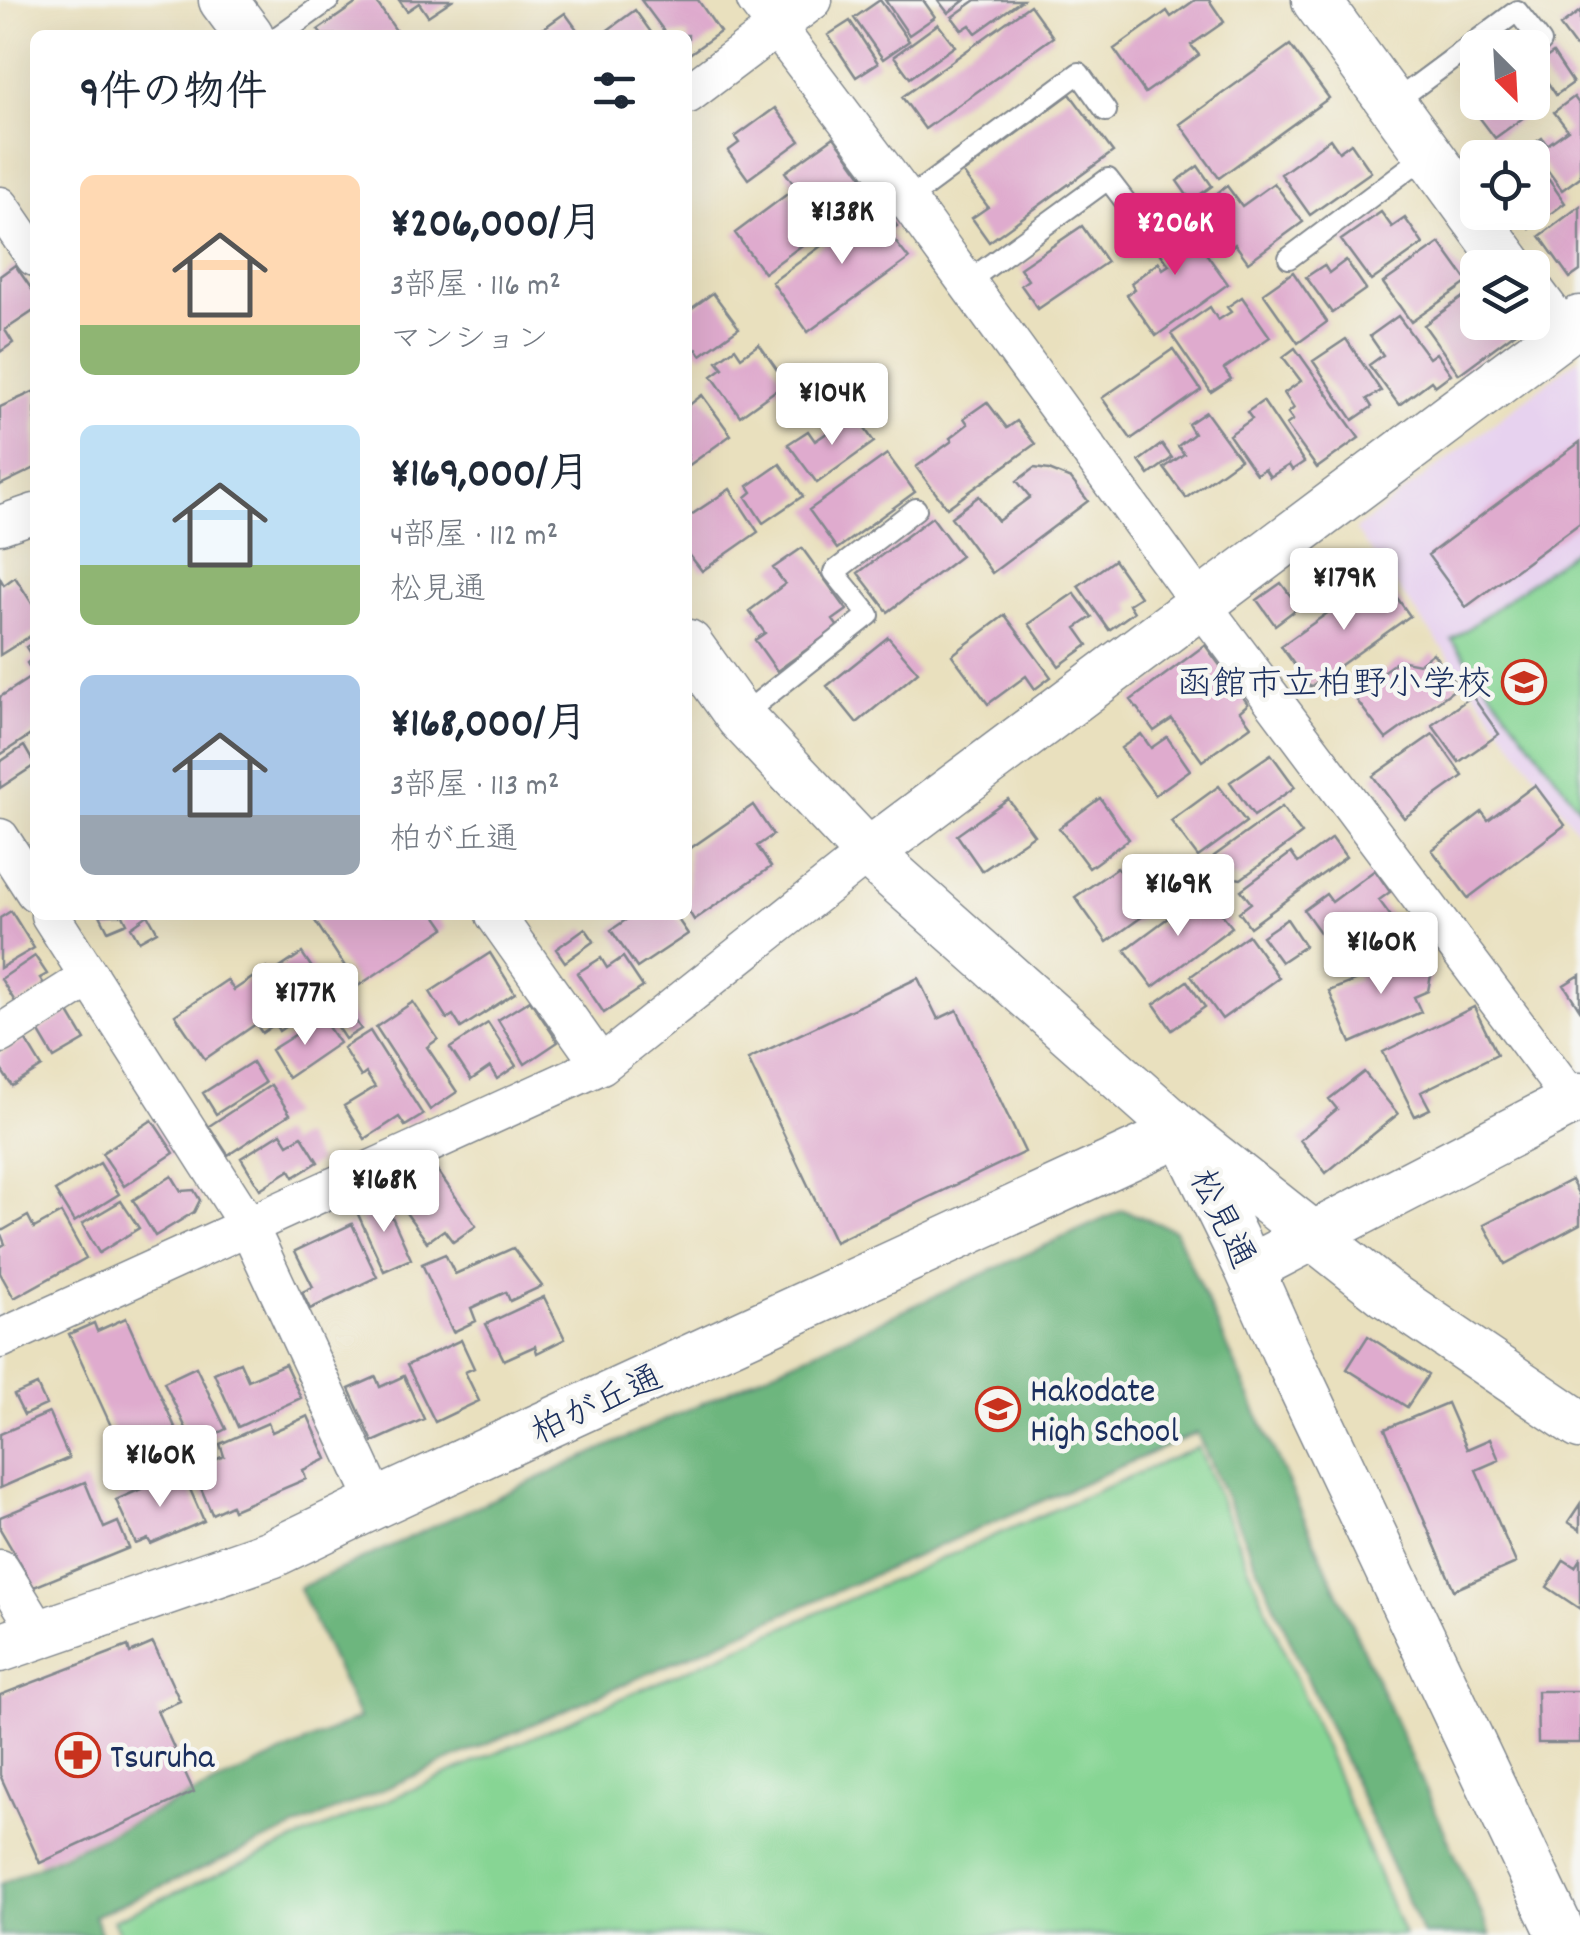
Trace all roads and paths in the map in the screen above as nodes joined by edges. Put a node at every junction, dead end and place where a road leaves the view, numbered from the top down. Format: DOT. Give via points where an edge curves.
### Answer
graph roads {
  1 [pos="223,0"];
  2 [pos="329,0"];
  3 [pos="812,0"];
  4 [pos="1316,0"];
  5 [pos="766,14"];
  6 [pos="245,30"];
  7 [pos="287,30"];
  8 [pos="1492,30"];
  9 [pos="1531,30"];
  10 [pos="1460,54"];
  11 [pos="692,90"];
  12 [pos="1392,104"];
  13 [pos="1106,111"];
  14 [pos="1428,153"];
  15 [pos="907,200"];
  16 [pos="0,206"];
  17 [pos="1141,222"];
  18 [pos="30,250"];
  19 [pos="1499,250"];
  20 [pos="1290,258"];
  21 [pos="967,282"];
  22 [pos="1550,310"];
  23 [pos="1571,327"];
  24 [pos="916,508"];
  25 [pos="30,515"];
  26 [pos="0,525"];
  27 [pos="1200,603"];
  28 [pos="692,650"];
  29 [pos="740,717"];
  30 [pos="0,838"];
  31 [pos="868,853"];
  32 [pos="20,886"];
  33 [pos="53,920"];
  34 [pos="500,920"];
  35 [pos="90,977"];
  36 [pos="0,1034"];
  37 [pos="601,1065"];
  38 [pos="1576,1099"];
  39 [pos="1182,1132"];
  40 [pos="248,1225"];
  41 [pos="1314,1236"];
  42 [pos="1249,1269"];
  43 [pos="0,1339"];
  44 [pos="1580,1425"];
  45 [pos="377,1503"];
  46 [pos="0,1569"];
  47 [pos="20,1641"];
  48 [pos="1562,1935"];
  1 -- 6 [label="street"];
  2 -- 7 [label="lane"];
  3 -- 5 [label="street"];
  4 -- 12 [label="street"];
  5 -- 11 [label="street"];
  5 -- 15 [label="street"];
  8 -- 9 [label="lane" via="1516,12"];
  10 -- 12 [label="lane"];
  12 -- 14 [label="street"];
  13 -- 15 [label="lane" via="1079,73"];
  14 -- 19 [label="street"];
  14 -- 20 [label="lane"];
  15 -- 21 [label="street"];
  16 -- 18 [label="street"];
  17 -- 21 [label="lane" via="1108,179"];
  21 -- 27 [label="street"];
  22 -- 23 [label="street"];
  23 -- 27 [label="street"];
  24 -- 29 [label="lane" via="834,572 868,615"];
  25 -- 26 [label="street"];
  27 -- 31 [label="street"];
  27 -- 38 [label="street"];
  28 -- 29 [label="street, 松見通"];
  29 -- 31 [label="street, 松見通"];
  30 -- 32 [label="street"];
  31 -- 37 [label="street"];
  31 -- 39 [label="street, 松見通"];
  33 -- 35 [label="street"];
  34 -- 37 [label="street"];
  35 -- 36 [label="street"];
  35 -- 40 [label="street"];
  37 -- 40 [label="street"];
  38 -- 41 [label="street"];
  39 -- 41 [label="street"];
  39 -- 42 [label="street, 松見通"];
  39 -- 45 [label="street, 柏が丘通"];
  40 -- 43 [label="street"];
  40 -- 45 [label="street"];
  41 -- 42 [label="street"];
  41 -- 44 [label="street"];
  42 -- 48 [label="street, 松見通"];
  45 -- 47 [label="street, 柏が丘通" via="271,1554"];
  46 -- 47 [label="street"];
}
